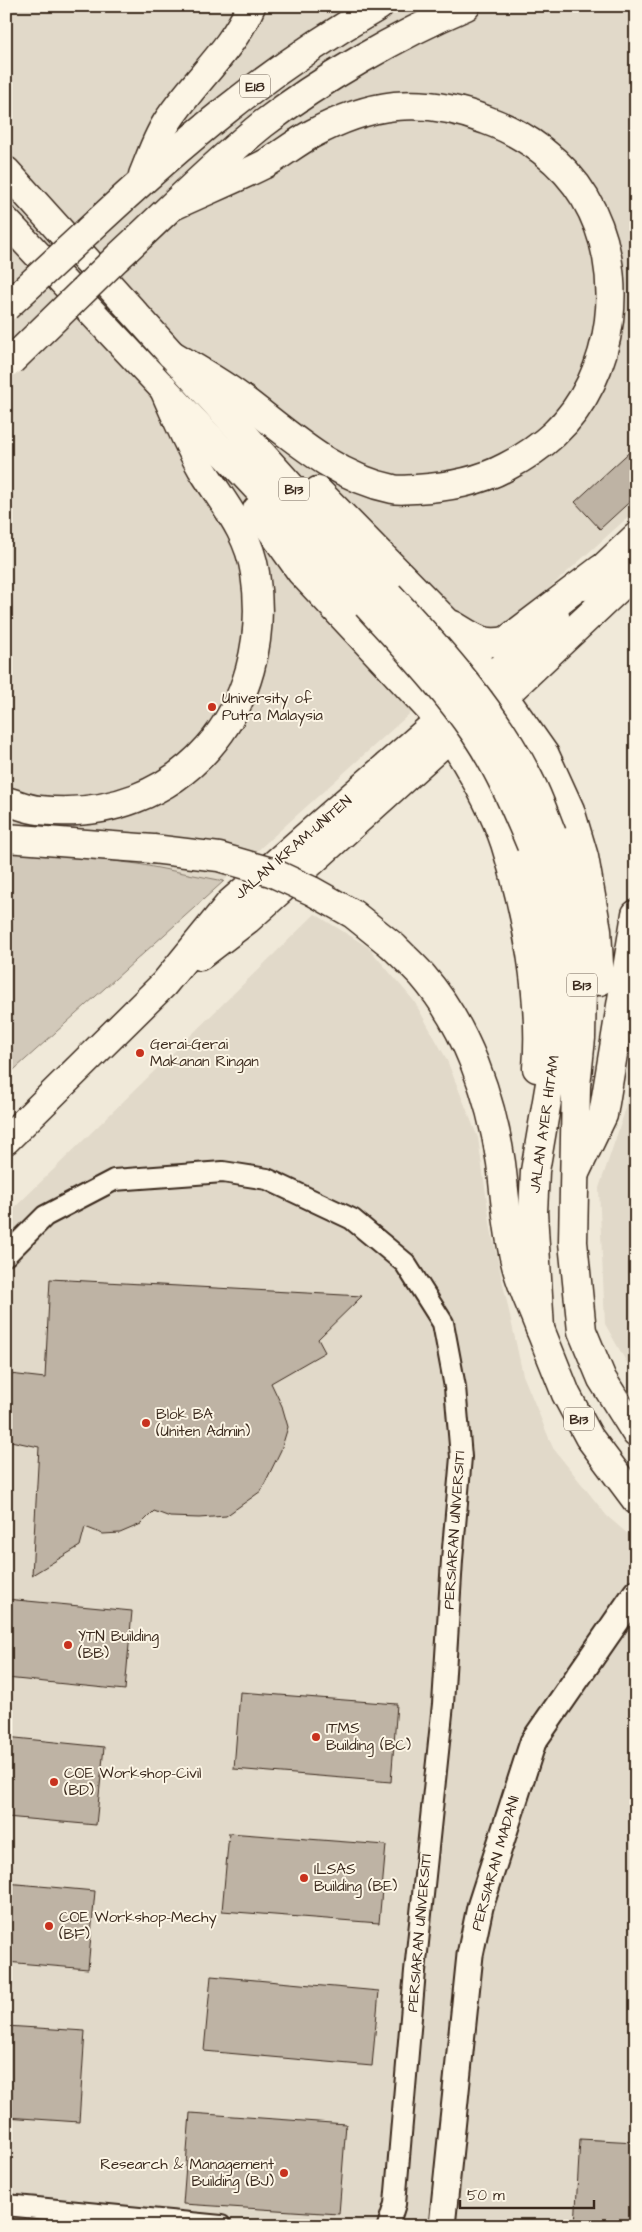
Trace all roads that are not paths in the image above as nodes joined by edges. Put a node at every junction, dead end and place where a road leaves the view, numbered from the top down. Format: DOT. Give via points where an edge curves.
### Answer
graph roads {
  1 [pos="251,6"];
  2 [pos="379,6"];
  3 [pos="466,6"];
  4 [pos="6,172"];
  5 [pos="141,181"];
  6 [pos="173,206"];
  7 [pos="6,221"];
  8 [pos="6,307"];
  9 [pos="171,354"];
  10 [pos="8,365"];
  11 [pos="198,383"];
  12 [pos="163,387"];
  13 [pos="196,424"];
  14 [pos="636,537"];
  15 [pos="601,569"];
  16 [pos="636,572"];
  17 [pos="378,600"];
  18 [pos="445,620"];
  19 [pos="498,686"];
  20 [pos="443,729"];
  21 [pos="6,801"];
  22 [pos="6,838"];
  23 [pos="542,840"];
  24 [pos="636,914"];
  25 [pos="540,1138"];
  26 [pos="577,1139"];
  27 [pos="6,1140"];
  28 [pos="575,1173"];
  29 [pos="6,1255"];
  30 [pos="540,1329"];
  31 [pos="636,1433"];
  32 [pos="636,1500"];
  33 [pos="636,1593"];
  34 [pos="6,2205"];
  35 [pos="221,2226"];
  36 [pos="388,2226"];
  37 [pos="442,2226"];
  1 -- 5 [label="main road" via="228,47 169,119"];
  2 -- 5 [label="main road, E18" via="328,35 259,83"];
  3 -- 6 [label="main road, E18" via="400,38 307,94 264,124"];
  4 -- 9 [label="main road"];
  5 -- 8 [label="main road, E18, bridge"];
  6 -- 9 [label="main road" via="264,164 313,134 353,116 394,106 424,106 465,112 530,141 563,169 584,197 601,232 611,299 597,371 575,408 555,433 528,455 487,477 443,488 396,490 352,477 291,438 243,399"];
  6 -- 10 [label="main road, E18, bridge"];
  7 -- 12 [label="main road"];
  9 -- 11 [label="main road"];
  11 -- 17 [label="main road, B13"];
  11 -- 18 [label="main road" via="231,406"];
  12 -- 13 [label="main road, B13"];
  12 -- 21 [label="main road" via="202,469 242,530 255,571 259,614 256,649 246,686 227,724 201,757 168,782 128,803 85,811 38,810"];
  13 -- 17 [label="main road, B13"];
  13 -- 20 [label="main road" via="214,456 301,572"];
  14 -- 15 [label="main road"];
  15 -- 18 [label="main road" via="506,641 492,644 480,641"];
  15 -- 19 [label="main road"];
  16 -- 19 [label="main road"];
  17 -- 23 [label="main road, B13, bridge" via="420,629 484,706 531,781"];
  18 -- 19 [label="main road"];
  19 -- 20 [label="main road" via="507,712 497,733 488,740 464,744"];
  19 -- 20 [label="main road" via="474,670 452,675 443,682 433,703"];
  19 -- 26 [label="main road" via="545,755 570,810 584,857 597,930 600,1022 588,1112"];
  20 -- 25 [label="main road" via="473,774 504,841 529,943 536,996 538,1055 532,1115"];
  20 -- 27 [label="main road, JALAN IKRAM-UNITEN" via="230,903 164,984"];
  22 -- 30 [label="main road, bridge" via="219,857 271,872 312,891 353,914 393,946 423,976 449,1011 472,1057 491,1111 515,1262"];
  23 -- 25 [label="main road, JALAN AYER HITAM / B13" via="558,998 555,1054"];
  23 -- 26 [label="main road, JALAN AYER HITAM / B13" via="569,892 578,938 582,986 576,1086"];
  24 -- 28 [label="main road" via="602,1115"];
  25 -- 30 [label="main road, JALAN AYER HITAM / B13" via="533,1212"];
  26 -- 28 [label="main road, JALAN AYER HITAM / B13"];
  28 -- 31 [label="main road, JALAN AYER HITAM / B13" via="573,1242 582,1332 602,1379"];
  29 -- 36 [label="street, PERSIARAN UNIVERSITI" via="45,1216 114,1180 223,1172 267,1179 352,1219 405,1263 443,1323 455,1387 461,1457 444,1704 416,1953 395,2204"];
  30 -- 32 [label="main road, JALAN AYER HITAM / B13" via="566,1394 589,1438"];
  33 -- 37 [label="street, PERSIARAN MADANI" via="532,1742 483,1897 470,1955"];
  34 -- 35 [label="street"];
}
